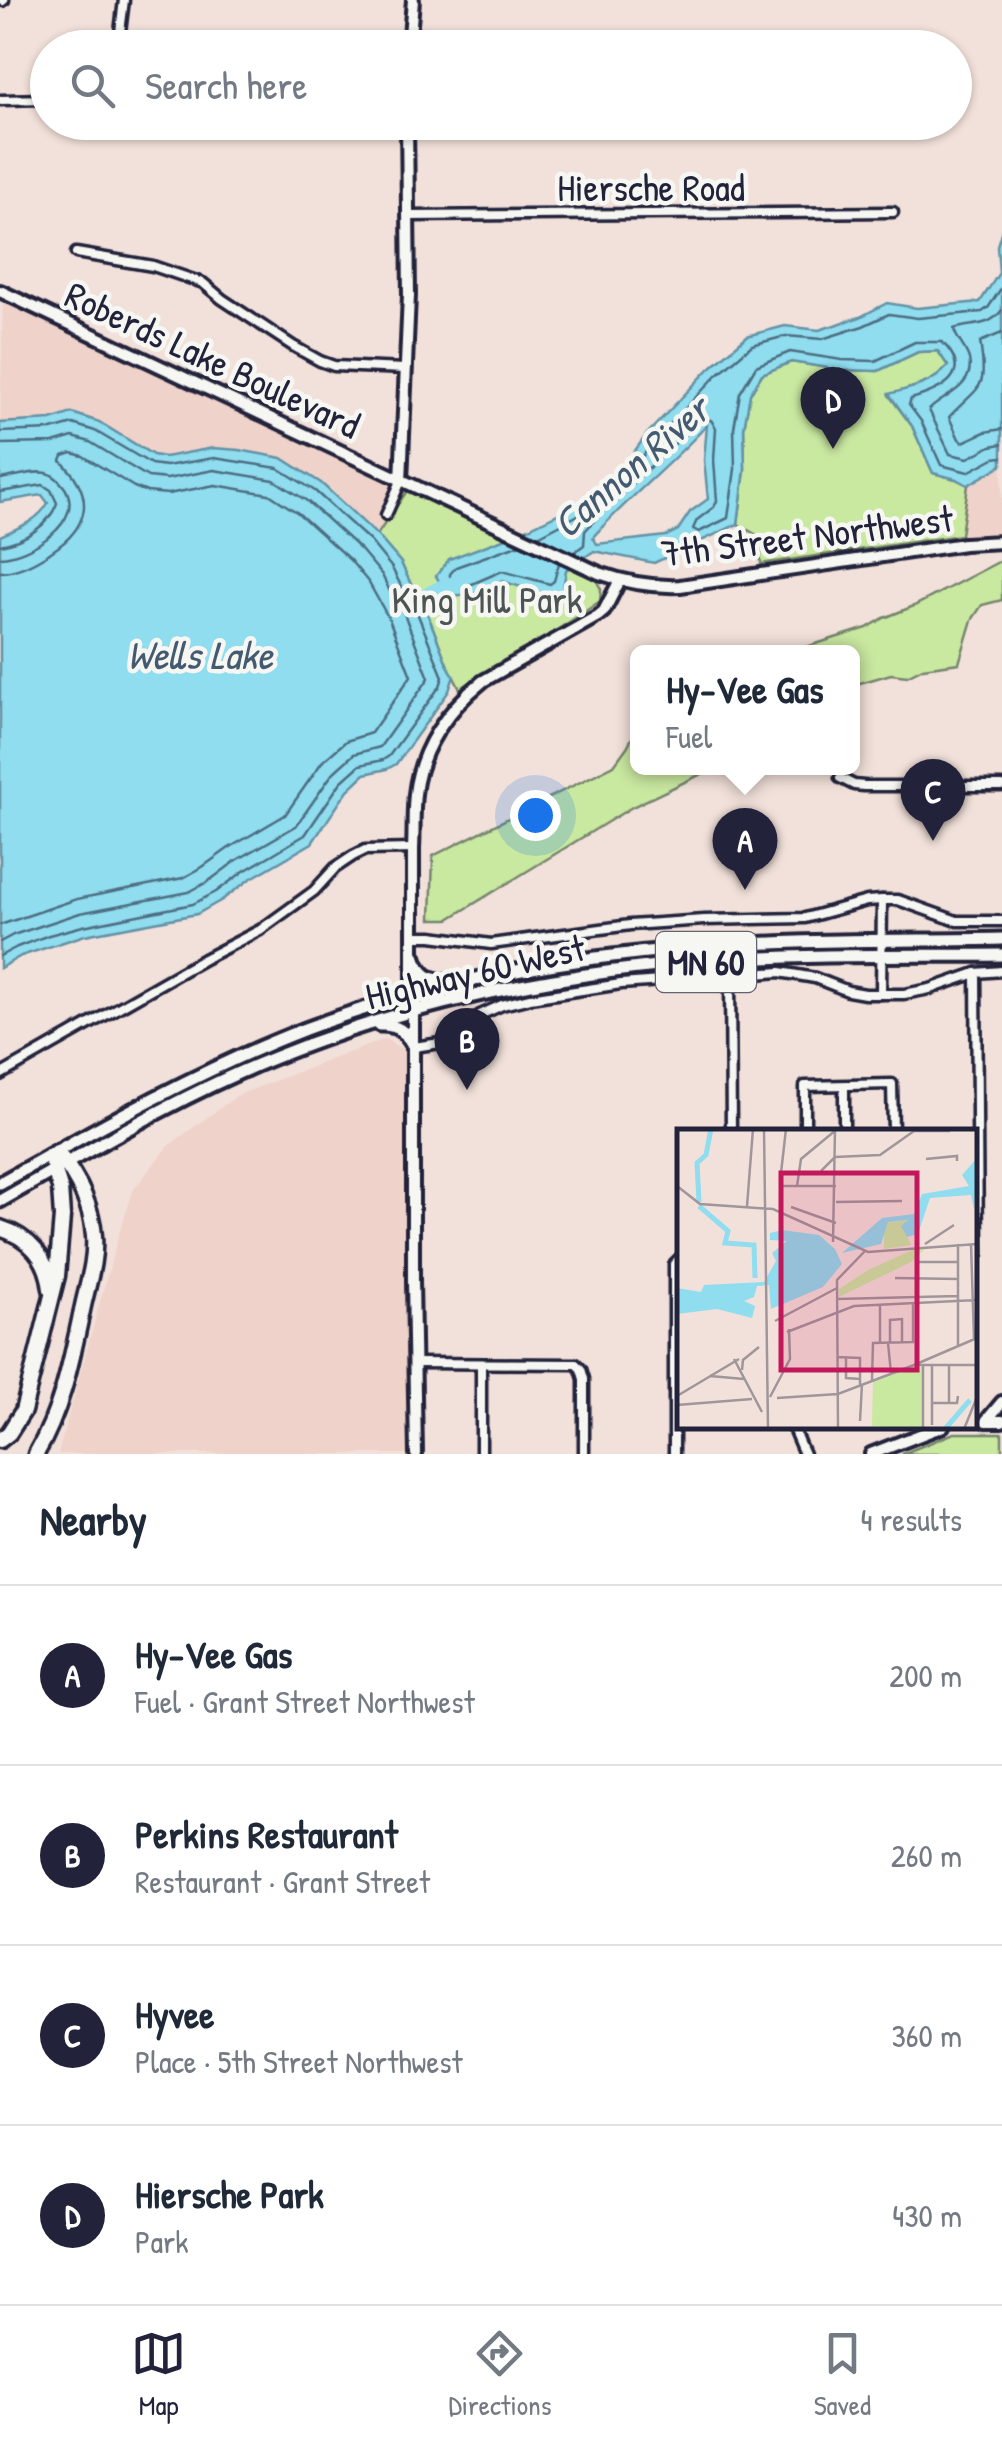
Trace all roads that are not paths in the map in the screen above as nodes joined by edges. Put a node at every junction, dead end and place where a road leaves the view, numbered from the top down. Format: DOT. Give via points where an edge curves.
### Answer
graph roads {
  1 [pos="124,0"];
  2 [pos="413,0"];
  3 [pos="120,30"];
  4 [pos="410,30"];
  5 [pos="30,99"];
  6 [pos="0,100"];
  7 [pos="407,140"];
  8 [pos="893,212"];
  9 [pos="409,216"];
  10 [pos="76,253"];
  11 [pos="0,291"];
  12 [pos="406,369"];
  13 [pos="401,481"];
  14 [pos="386,515"];
  15 [pos="1002,542"];
  16 [pos="620,580"];
  17 [pos="840,778"];
  18 [pos="1002,786"];
  19 [pos="413,849"];
  20 [pos="882,900"];
  21 [pos="1002,921"];
  22 [pos="414,936"];
  23 [pos="1002,939"];
  24 [pos="882,941"];
  25 [pos="414,954"];
  26 [pos="1002,955"];
  27 [pos="881,957"];
  28 [pos="1002,972"];
  29 [pos="976,973"];
  30 [pos="730,974"];
  31 [pos="479,979"];
  32 [pos="413,994"];
  33 [pos="882,994"];
  34 [pos="414,1010"];
  35 [pos="360,1027"];
  36 [pos="414,1047"];
  37 [pos="0,1075"];
  38 [pos="844,1086"];
  39 [pos="731,1129"];
  40 [pos="805,1129"];
  41 [pos="844,1129"];
  42 [pos="893,1129"];
  43 [pos="976,1129"];
  44 [pos="57,1160"];
  45 [pos="0,1183"];
  46 [pos="0,1201"];
  47 [pos="0,1228"];
  48 [pos="677,1262"];
  49 [pos="50,1304"];
  50 [pos="414,1363"];
  51 [pos="481,1364"];
  52 [pos="1002,1402"];
  53 [pos="980,1422"];
  54 [pos="1002,1422"];
  55 [pos="793,1429"];
  56 [pos="934,1429"];
  57 [pos="0,1440"];
  58 [pos="36,1454"];
  59 [pos="416,1454"];
  60 [pos="481,1454"];
  61 [pos="584,1454"];
  62 [pos="674,1454"];
  63 [pos="804,1454"];
  64 [pos="871,1454"];
  1 -- 3 [label="street"];
  2 -- 4 [label="street"];
  5 -- 6 [label="street"];
  7 -- 9 [label="street"];
  8 -- 9 [label="street, Hiersche Road"];
  9 -- 12 [label="street"];
  10 -- 12 [label="street" via="154,266 204,283 320,361"];
  11 -- 13 [label="street, Roberds Lake Boulevard"];
  12 -- 13 [label="street"];
  13 -- 14 [label="street"];
  13 -- 16 [label="street, 7th Street Northwest"];
  15 -- 16 [label="street, 7th Street Northwest" via="680,586"];
  16 -- 19 [label="street, 7th Street Northwest" via="598,616 483,681 442,723 418,774"];
  17 -- 18 [label="street" via="864,786"];
  19 -- 22 [label="street, 7th Street Northwest"];
  19 -- 37 [label="street" via="352,856 260,930"];
  20 -- 21 [label="street" via="957,921"];
  20 -- 22 [label="street" via="804,918 630,925 491,944"];
  20 -- 24 [label="street"];
  22 -- 25 [label="street, 7th Street Northwest"];
  23 -- 24 [label="main road, Highway 60 West / MN 60"];
  24 -- 27 [label="street"];
  24 -- 31 [label="main road, Highway 60 West / MN 60" via="692,948"];
  25 -- 31 [label="main road" via="428,978"];
  25 -- 32 [label="street, 7th Street Northwest"];
  26 -- 27 [label="main road, Highway 60 West / MN 60"];
  27 -- 33 [label="street"];
  27 -- 34 [label="main road, Highway 60 West / MN 60" via="651,967"];
  28 -- 29 [label="street"];
  29 -- 33 [label="street" via="917,992"];
  29 -- 43 [label="street"];
  30 -- 33 [label="street" via="798,974"];
  30 -- 36 [label="street" via="530,998 487,1011 447,1042"];
  30 -- 39 [label="street"];
  31 -- 32 [label="main road, Highway 60 West / MN 60"];
  32 -- 34 [label="street, 7th Street Northwest"];
  32 -- 44 [label="main road, Highway 60 West / MN 60" via="243,1054"];
  34 -- 35 [label="main road, Highway 60 West / MN 60"];
  34 -- 36 [label="street, 7th Street Northwest"];
  35 -- 36 [label="main road" via="396,1026"];
  35 -- 44 [label="main road, Highway 60 West / MN 60" via="224,1079"];
  36 -- 50 [label="street, 7th Street Northwest"];
  38 -- 40 [label="street" via="805,1086"];
  38 -- 41 [label="street"];
  38 -- 42 [label="street" via="892,1084"];
  44 -- 45 [label="main road, Highway 60 West / MN 60"];
  44 -- 46 [label="main road, Highway 60 West / MN 60"];
  44 -- 49 [label="highway" via="61,1246"];
  44 -- 58 [label="highway" via="80,1186 95,1253 68,1376"];
  47 -- 49 [label="highway" via="38,1252 50,1277"];
  48 -- 62 [label="street"];
  49 -- 57 [label="highway" via="23,1412"];
  50 -- 51 [label="street"];
  50 -- 59 [label="street, 7th Street Northwest"];
  51 -- 60 [label="street"];
  51 -- 61 [label="street" via="568,1363 581,1369"];
  52 -- 53 [label="street"];
  53 -- 54 [label="street"];
  55 -- 63 [label="street"];
  56 -- 64 [label="street"];
}
